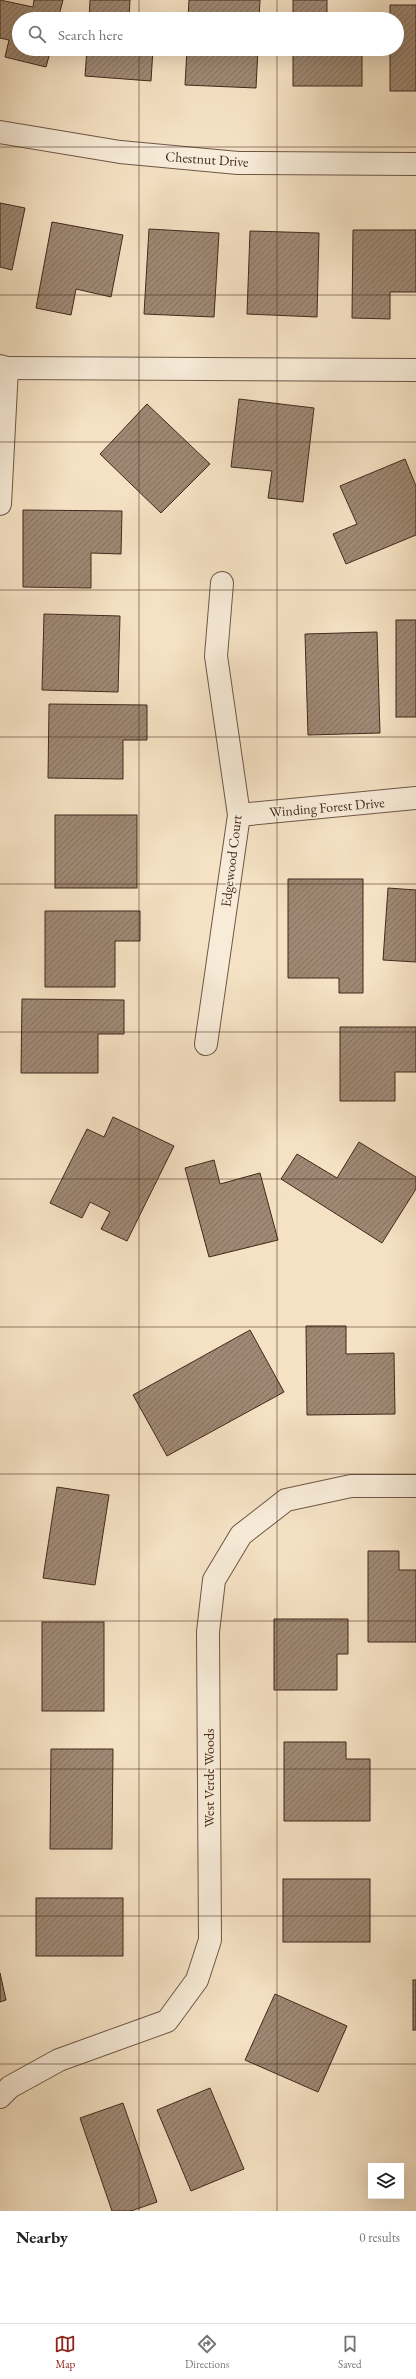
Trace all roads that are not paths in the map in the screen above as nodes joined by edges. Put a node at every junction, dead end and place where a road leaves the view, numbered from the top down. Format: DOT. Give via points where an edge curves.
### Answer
graph roads {
  1 [pos="0,132"];
  2 [pos="416,164"];
  3 [pos="3,367"];
  4 [pos="416,370"];
  5 [pos="0,504"];
  6 [pos="222,583"];
  7 [pos="416,798"];
  8 [pos="239,815"];
  9 [pos="206,1044"];
  10 [pos="416,1486"];
  11 [pos="0,2097"];
  1 -- 2 [label="street, Chestnut Drive" via="120,152 238,163"];
  3 -- 4 [label="street"];
  3 -- 5 [label="street"];
  6 -- 8 [label="street, Edgewood Court" via="216,656"];
  7 -- 8 [label="street, Winding Forest Drive"];
  8 -- 9 [label="street, Edgewood Court"];
  10 -- 11 [label="street, West Verde Woods" via="351,1486 286,1500 241,1535 214,1580 208,1632 210,1940 197,1980 167,2021 59,2060 10,2087"];
}
